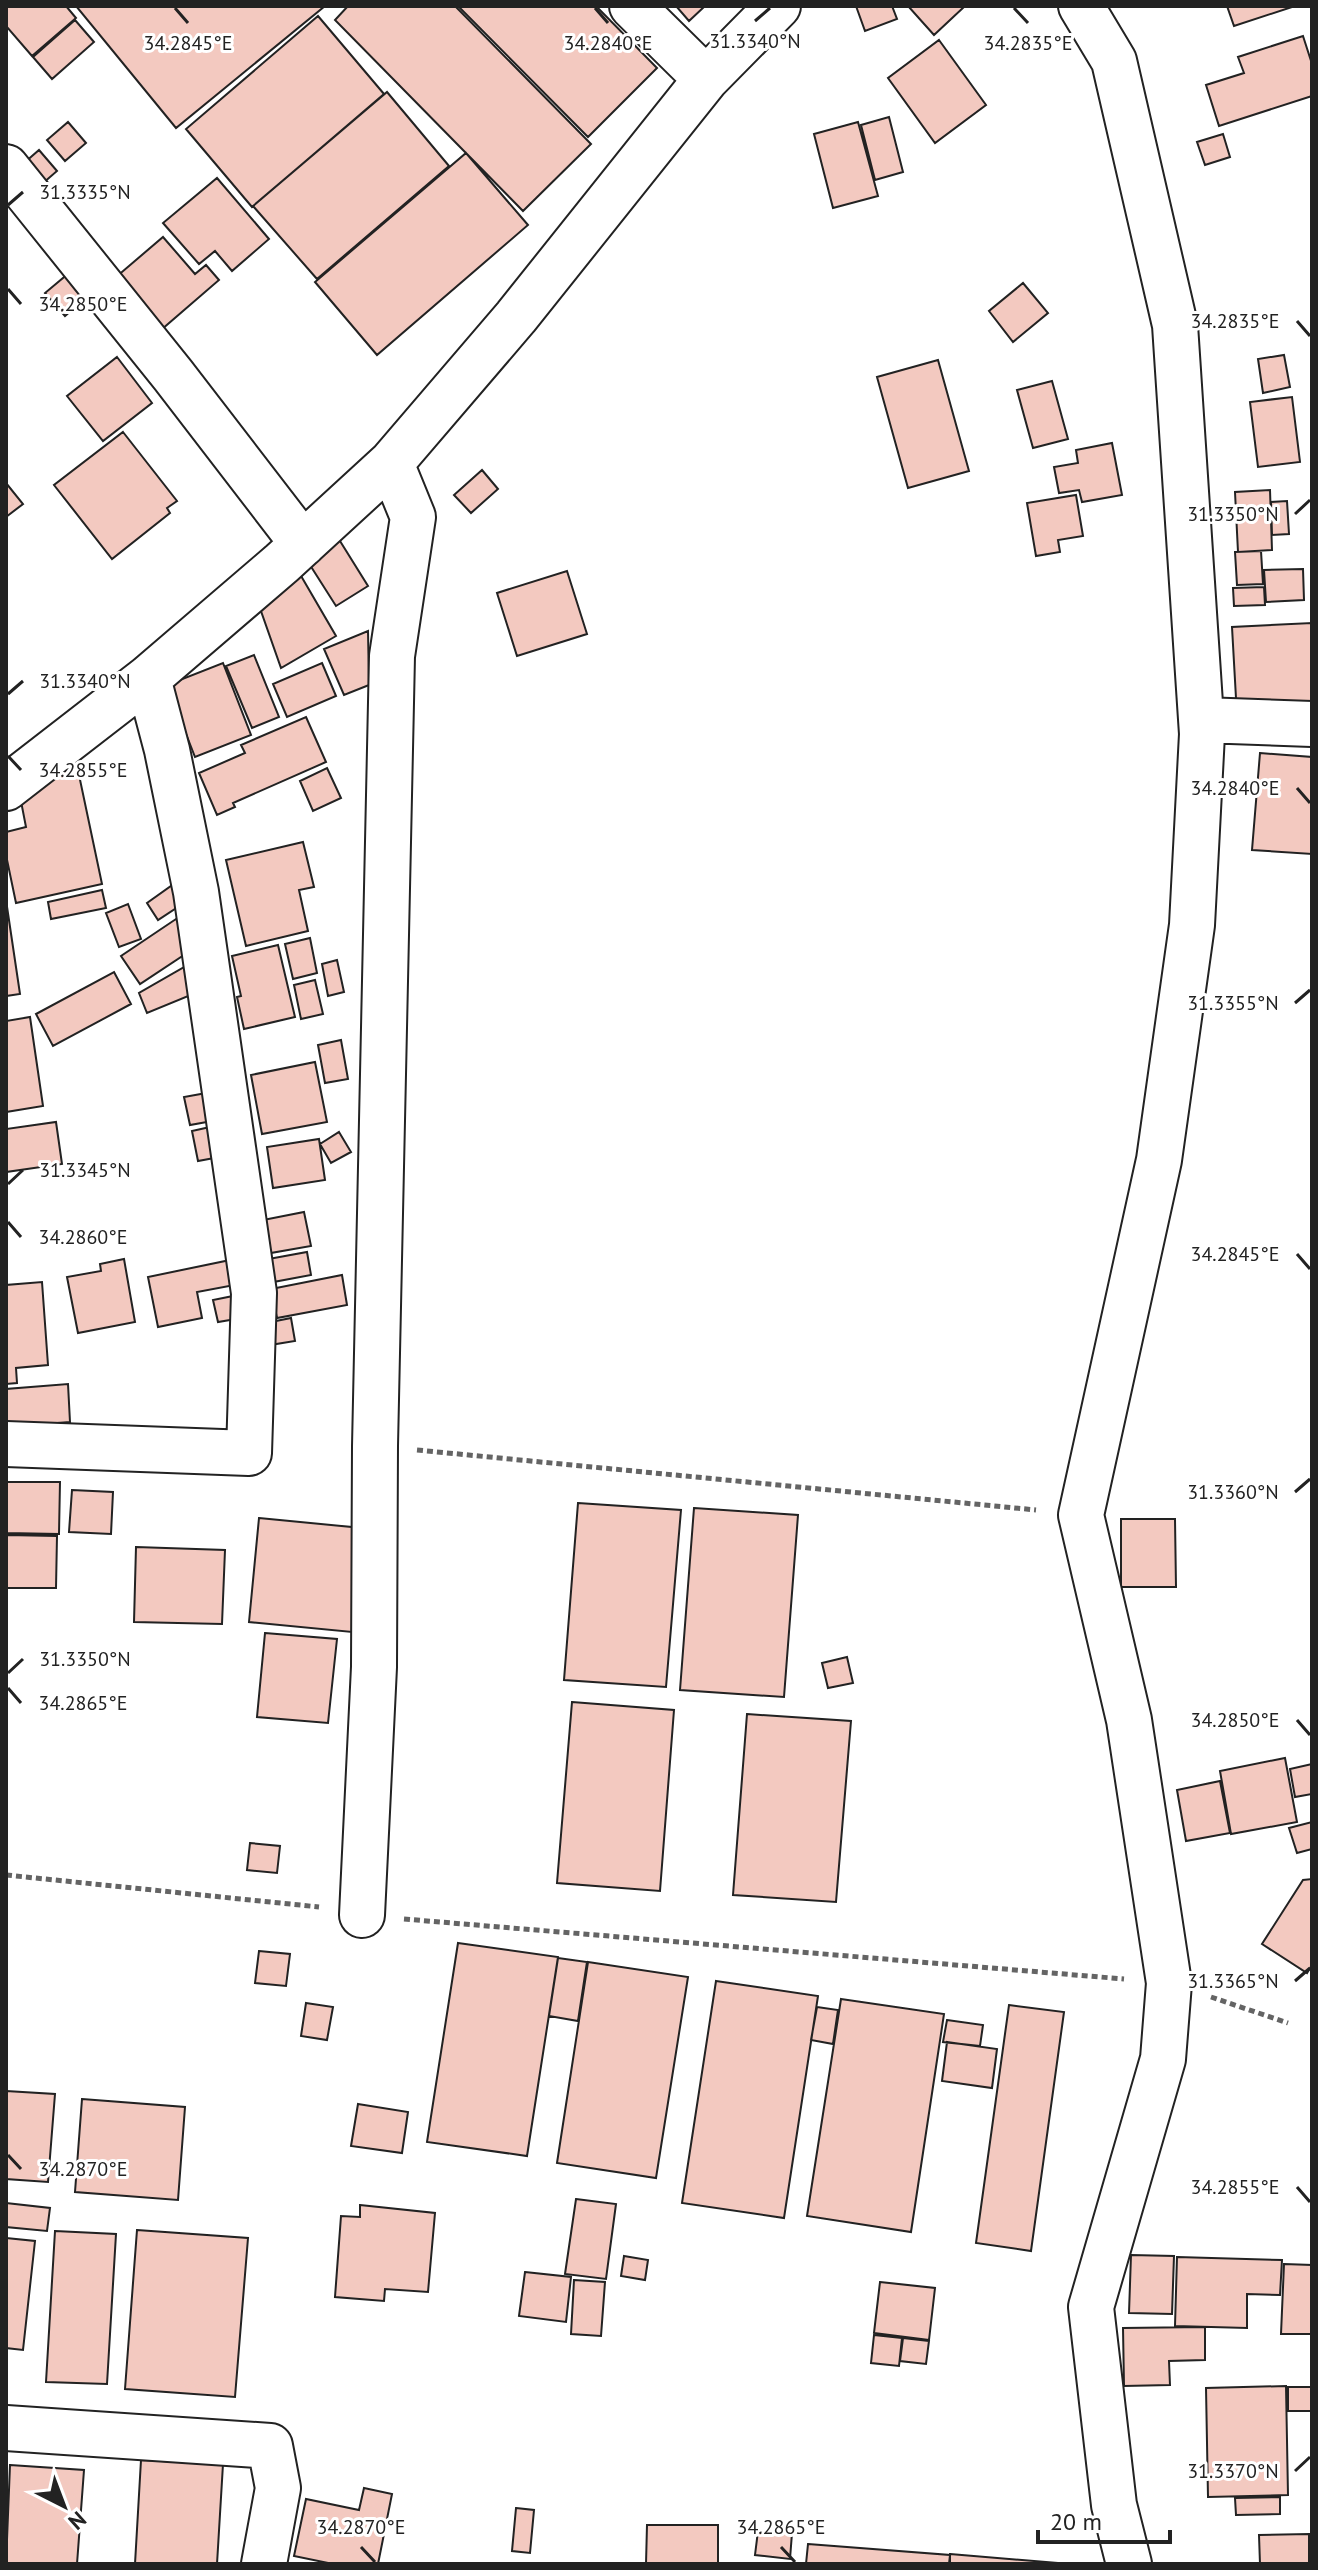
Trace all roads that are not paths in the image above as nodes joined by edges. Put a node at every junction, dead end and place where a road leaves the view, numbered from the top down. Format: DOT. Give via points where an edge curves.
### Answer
graph roads {
  1 [pos="632,6"];
  2 [pos="778,6"];
  3 [pos="1081,6"];
  4 [pos="706,79"];
  5 [pos="6,167"];
  6 [pos="391,463"];
  7 [pos="303,544"];
  8 [pos="148,678"];
  9 [pos="1202,720"];
  10 [pos="1312,724"];
  11 [pos="6,788"];
  12 [pos="6,1444"];
  13 [pos="362,1915"];
  14 [pos="6,2428"];
  15 [pos="264,2564"];
  16 [pos="1129,2564"];
  1 -- 4 [label="street"];
  2 -- 4 [label="street"];
  3 -- 9 [label="street" via="1114,61 1175,325"];
  4 -- 6 [label="street" via="516,317"];
  5 -- 7 [label="street"];
  6 -- 7 [label="street"];
  6 -- 13 [label="street" via="413,517 392,656 374,1667"];
  7 -- 8 [label="street"];
  8 -- 11 [label="street"];
  8 -- 12 [label="street" via="196,892 252,1277 249,1453"];
  9 -- 10 [label="street"];
  9 -- 16 [label="street" via="1192,925 1159,1160 1081,1515 1129,1720 1169,1983 1163,2059 1091,2307 1114,2505"];
  14 -- 15 [label="street" via="270,2446 278,2488"];
}
